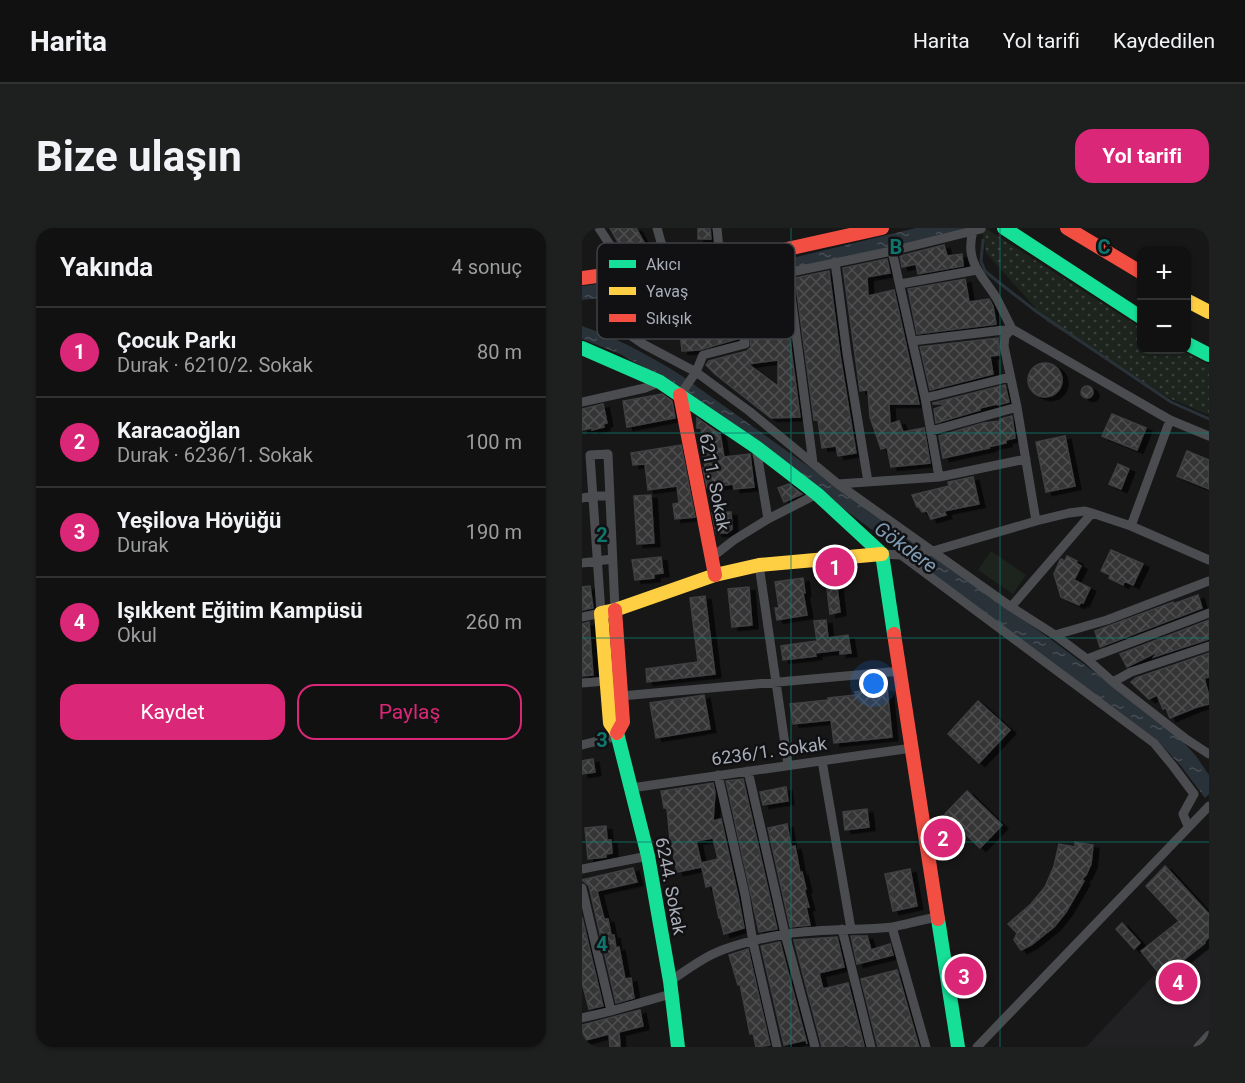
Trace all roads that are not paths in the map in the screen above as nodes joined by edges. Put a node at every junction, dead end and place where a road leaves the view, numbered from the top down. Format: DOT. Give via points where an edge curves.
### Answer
graph roads {
  1 [pos="599,228"];
  2 [pos="657,228"];
  3 [pos="717,228"];
  4 [pos="882,228"];
  5 [pos="1067,228"];
  6 [pos="1006,229"];
  7 [pos="609,243"];
  8 [pos="661,243"];
  9 [pos="718,243"];
  10 [pos="795,250"];
  11 [pos="892,251"];
  12 [pos="835,262"];
  13 [pos="976,270"];
  14 [pos="1137,270"];
  15 [pos="795,271"];
  16 [pos="597,276"];
  17 [pos="582,278"];
  18 [pos="900,284"];
  19 [pos="1191,303"];
  20 [pos="1209,312"];
  21 [pos="1137,315"];
  22 [pos="1012,328"];
  23 [pos="636,339"];
  24 [pos="744,339"];
  25 [pos="794,339"];
  26 [pos="912,340"];
  27 [pos="1191,346"];
  28 [pos="582,348"];
  29 [pos="1209,355"];
  30 [pos="693,375"];
  31 [pos="1010,377"];
  32 [pos="660,382"];
  33 [pos="681,393"];
  34 [pos="925,398"];
  35 [pos="582,402"];
  36 [pos="1017,407"];
  37 [pos="1170,420"];
  38 [pos="931,431"];
  39 [pos="1209,436"];
  40 [pos="756,447"];
  41 [pos="1026,459"];
  42 [pos="813,463"];
  43 [pos="939,477"];
  44 [pos="868,482"];
  45 [pos="838,484"];
  46 [pos="817,494"];
  47 [pos="593,496"];
  48 [pos="610,496"];
  49 [pos="582,498"];
  50 [pos="1092,513"];
  51 [pos="768,519"];
  52 [pos="1036,521"];
  53 [pos="1131,526"];
  54 [pos="933,551"];
  55 [pos="882,554"];
  56 [pos="901,555"];
  57 [pos="612,558"];
  58 [pos="711,558"];
  59 [pos="1209,560"];
  60 [pos="596,561"];
  61 [pos="582,563"];
  62 [pos="759,566"];
  63 [pos="715,575"];
  64 [pos="1209,581"];
  65 [pos="1011,607"];
  66 [pos="608,611"];
  67 [pos="1209,613"];
  68 [pos="582,617"];
  69 [pos="1055,635"];
  70 [pos="1209,646"];
  71 [pos="1087,659"];
  72 [pos="901,671"];
  73 [pos="606,681"];
  74 [pos="776,682"];
  75 [pos="1113,682"];
  76 [pos="582,683"];
  77 [pos="621,696"];
  78 [pos="618,735"];
  79 [pos="582,745"];
  80 [pos="912,748"];
  81 [pos="1209,754"];
  82 [pos="822,761"];
  83 [pos="788,765"];
  84 [pos="748,771"];
  85 [pos="718,775"];
  86 [pos="631,788"];
  87 [pos="1209,806"];
  88 [pos="1188,826"];
  89 [pos="648,856"];
  90 [pos="582,869"];
  91 [pos="582,888"];
  92 [pos="937,917"];
  93 [pos="892,927"];
  94 [pos="846,929"];
  95 [pos="785,934"];
  96 [pos="753,942"];
  97 [pos="671,987"];
  98 [pos="611,1011"];
  99 [pos="582,1018"];
  100 [pos="1209,1035"];
  101 [pos="678,1047"];
  102 [pos="777,1047"];
  103 [pos="816,1047"];
  104 [pos="871,1047"];
  105 [pos="926,1047"];
  106 [pos="958,1047"];
  107 [pos="977,1047"];
  108 [pos="1198,1047"];
  1 -- 7 [label="street"];
  2 -- 8 [label="street"];
  3 -- 9 [label="street"];
  4 -- 10 [label="main road"];
  5 -- 14 [label="main road"];
  6 -- 21 [label="main road"];
  11 -- 12 [label="street"];
  11 -- 13 [label="street" via="977,230 970,241"];
  11 -- 18 [label="street"];
  12 -- 15 [label="street"];
  12 -- 44 [label="street"];
  13 -- 18 [label="street"];
  13 -- 22 [label="street"];
  16 -- 17 [label="main road"];
  18 -- 26 [label="street"];
  19 -- 20 [label="main road"];
  22 -- 26 [label="street"];
  22 -- 31 [label="street" via="1005,336 1004,346"];
  22 -- 37 [label="street"];
  23 -- 30 [label="street"];
  24 -- 30 [label="street" via="745,344 703,356"];
  25 -- 42 [label="street"];
  26 -- 34 [label="street"];
  27 -- 29 [label="main road"];
  28 -- 32 [label="main road"];
  30 -- 33 [label="street"];
  30 -- 42 [label="street"];
  31 -- 34 [label="street"];
  31 -- 36 [label="street"];
  32 -- 33 [label="main road"];
  32 -- 35 [label="street"];
  33 -- 40 [label="main road"];
  33 -- 58 [label="main road, 6211. Sokak"];
  34 -- 38 [label="street"];
  36 -- 38 [label="street"];
  36 -- 41 [label="street"];
  37 -- 39 [label="street"];
  37 -- 53 [label="street"];
  38 -- 43 [label="street"];
  40 -- 46 [label="main road"];
  40 -- 51 [label="street"];
  41 -- 43 [label="street"];
  41 -- 52 [label="street"];
  42 -- 45 [label="street"];
  43 -- 44 [label="street"];
  44 -- 45 [label="street"];
  45 -- 54 [label="street"];
  46 -- 51 [label="street"];
  46 -- 55 [label="main road"];
  47 -- 48 [label="street"];
  47 -- 48 [label="street, 6244. Sokak" via="590,455 608,454"];
  47 -- 49 [label="street"];
  47 -- 60 [label="street, 6244. Sokak"];
  48 -- 57 [label="street, 6244. Sokak"];
  50 -- 52 [label="street" via="1069,513"];
  50 -- 53 [label="street"];
  50 -- 65 [label="street"];
  51 -- 58 [label="street"];
  52 -- 54 [label="street"];
  53 -- 59 [label="street"];
  54 -- 56 [label="street"];
  54 -- 65 [label="street"];
  55 -- 56 [label="street"];
  55 -- 62 [label="main road"];
  55 -- 72 [label="main road"];
  56 -- 88 [label="street" via="1154,743 1194,794 1183,814"];
  57 -- 60 [label="street"];
  57 -- 66 [label="street, 6244. Sokak"];
  58 -- 63 [label="main road, 6211. Sokak"];
  60 -- 61 [label="street"];
  60 -- 66 [label="street, 6244. Sokak"];
  62 -- 63 [label="main road"];
  62 -- 74 [label="street"];
  63 -- 66 [label="main road"];
  64 -- 69 [label="street" via="1107,620"];
  65 -- 69 [label="street"];
  66 -- 68 [label="street"];
  66 -- 73 [label="main road, 6244. Sokak"];
  66 -- 77 [label="main road, 6244. Sokak"];
  67 -- 71 [label="street"];
  69 -- 71 [label="street"];
  70 -- 75 [label="street" via="1131,672"];
  71 -- 75 [label="street"];
  72 -- 74 [label="street"];
  72 -- 80 [label="main road"];
  73 -- 76 [label="street"];
  73 -- 78 [label="main road, 6244. Sokak" via="610,723"];
  74 -- 77 [label="street"];
  74 -- 83 [label="street"];
  75 -- 81 [label="street"];
  77 -- 78 [label="main road, 6244. Sokak" via="623,722"];
  78 -- 79 [label="street"];
  78 -- 86 [label="main road, 6244. Sokak"];
  80 -- 82 [label="street, 6236/1. Sokak"];
  80 -- 92 [label="main road"];
  82 -- 83 [label="street, 6236/1. Sokak"];
  82 -- 94 [label="street"];
  83 -- 84 [label="street, 6236/1. Sokak"];
  84 -- 85 [label="street, 6236/1. Sokak"];
  84 -- 95 [label="street"];
  85 -- 86 [label="street, 6236/1. Sokak"];
  85 -- 96 [label="street"];
  86 -- 89 [label="main road, 6244. Sokak"];
  87 -- 88 [label="street"];
  88 -- 107 [label="street"];
  89 -- 90 [label="street"];
  89 -- 97 [label="main road, 6244. Sokak"];
  91 -- 98 [label="street"];
  92 -- 93 [label="street"];
  92 -- 106 [label="main road"];
  93 -- 94 [label="street"];
  93 -- 105 [label="street"];
  94 -- 95 [label="street"];
  94 -- 104 [label="street"];
  95 -- 96 [label="street"];
  95 -- 103 [label="street"];
  96 -- 97 [label="street" via="726,948 701,960"];
  96 -- 102 [label="street"];
  97 -- 98 [label="street"];
  97 -- 101 [label="main road, 6244. Sokak"];
  98 -- 99 [label="street"];
  100 -- 108 [label="street"];
}
